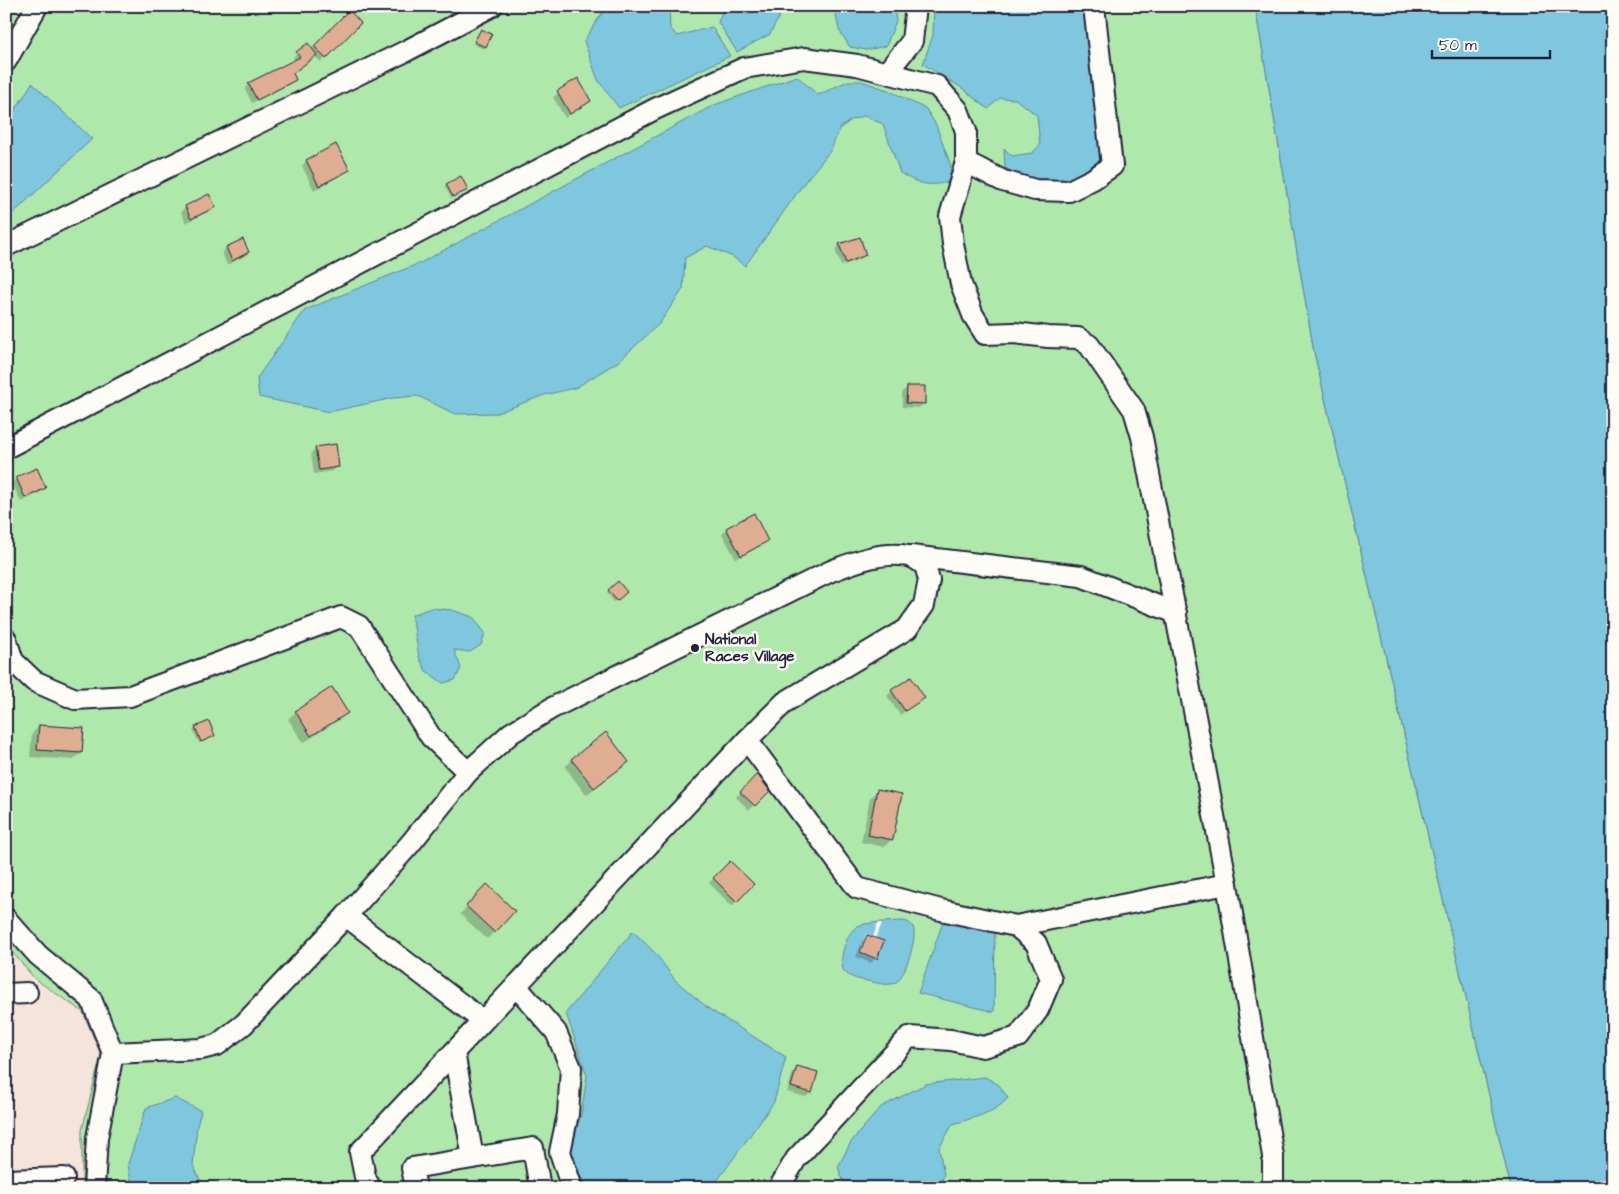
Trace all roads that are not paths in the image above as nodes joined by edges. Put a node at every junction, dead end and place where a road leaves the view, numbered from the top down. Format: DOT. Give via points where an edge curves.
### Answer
graph roads {
  1 [pos="37,6"];
  2 [pos="492,6"];
  3 [pos="916,6"];
  4 [pos="1094,6"];
  5 [pos="6,61"];
  6 [pos="887,72"];
  7 [pos="966,162"];
  8 [pos="6,246"];
  9 [pos="6,448"];
  10 [pos="909,556"];
  11 [pos="1176,613"];
  12 [pos="6,639"];
  13 [pos="747,740"];
  14 [pos="468,772"];
  15 [pos="1227,884"];
  16 [pos="346,916"];
  17 [pos="6,919"];
  18 [pos="1016,926"];
  19 [pos="516,986"];
  20 [pos="27,993"];
  21 [pos="6,994"];
  22 [pos="483,1021"];
  23 [pos="113,1052"];
  24 [pos="454,1052"];
  25 [pos="473,1158"];
  26 [pos="64,1178"];
  27 [pos="6,1180"];
  28 [pos="94,1188"];
  29 [pos="370,1188"];
  30 [pos="416,1188"];
  31 [pos="540,1188"];
  32 [pos="572,1188"];
  33 [pos="779,1188"];
  34 [pos="1273,1188"];
  1 -- 5 [label="street"];
  2 -- 8 [label="street"];
  3 -- 6 [label="street" via="912,41"];
  4 -- 7 [label="street" via="1112,166 1093,180 1068,191 1035,190 1003,181"];
  6 -- 7 [label="street" via="937,86 958,110 966,131"];
  6 -- 9 [label="street" via="857,64 804,58 744,68 655,109"];
  7 -- 11 [label="street" via="950,216 961,284 973,315 984,334 1078,338 1089,345 1119,386 1134,410 1142,437"];
  10 -- 11 [label="street" via="1080,576"];
  10 -- 13 [label="street" via="925,565 929,580 924,605 907,629 785,702"];
  10 -- 14 [label="street" via="878,556 831,571 552,708 511,733"];
  11 -- 15 [label="street"];
  12 -- 14 [label="street" via="13,661 34,681 75,698 130,696 341,617 359,626 431,737"];
  13 -- 18 [label="street" via="857,888"];
  13 -- 19 [label="street"];
  14 -- 16 [label="street"];
  15 -- 18 [label="street"];
  15 -- 34 [label="street" via="1273,1156"];
  16 -- 22 [label="street"];
  16 -- 23 [label="street" via="244,1024 217,1045 201,1049"];
  17 -- 23 [label="street" via="38,955 91,999"];
  18 -- 33 [label="street" via="1036,943 1051,979 1038,1010 1018,1037 983,1046 909,1037 796,1159"];
  19 -- 22 [label="street"];
  19 -- 32 [label="street" via="556,1032 571,1068 568,1114 560,1152"];
  20 -- 21 [label="street"];
  22 -- 24 [label="street"];
  23 -- 28 [label="street" via="97,1138"];
  24 -- 25 [label="street"];
  24 -- 29 [label="street" via="360,1152 364,1177"];
  25 -- 30 [label="street" via="412,1168"];
  25 -- 31 [label="street" via="533,1148"];
  26 -- 27 [label="street"];
}
